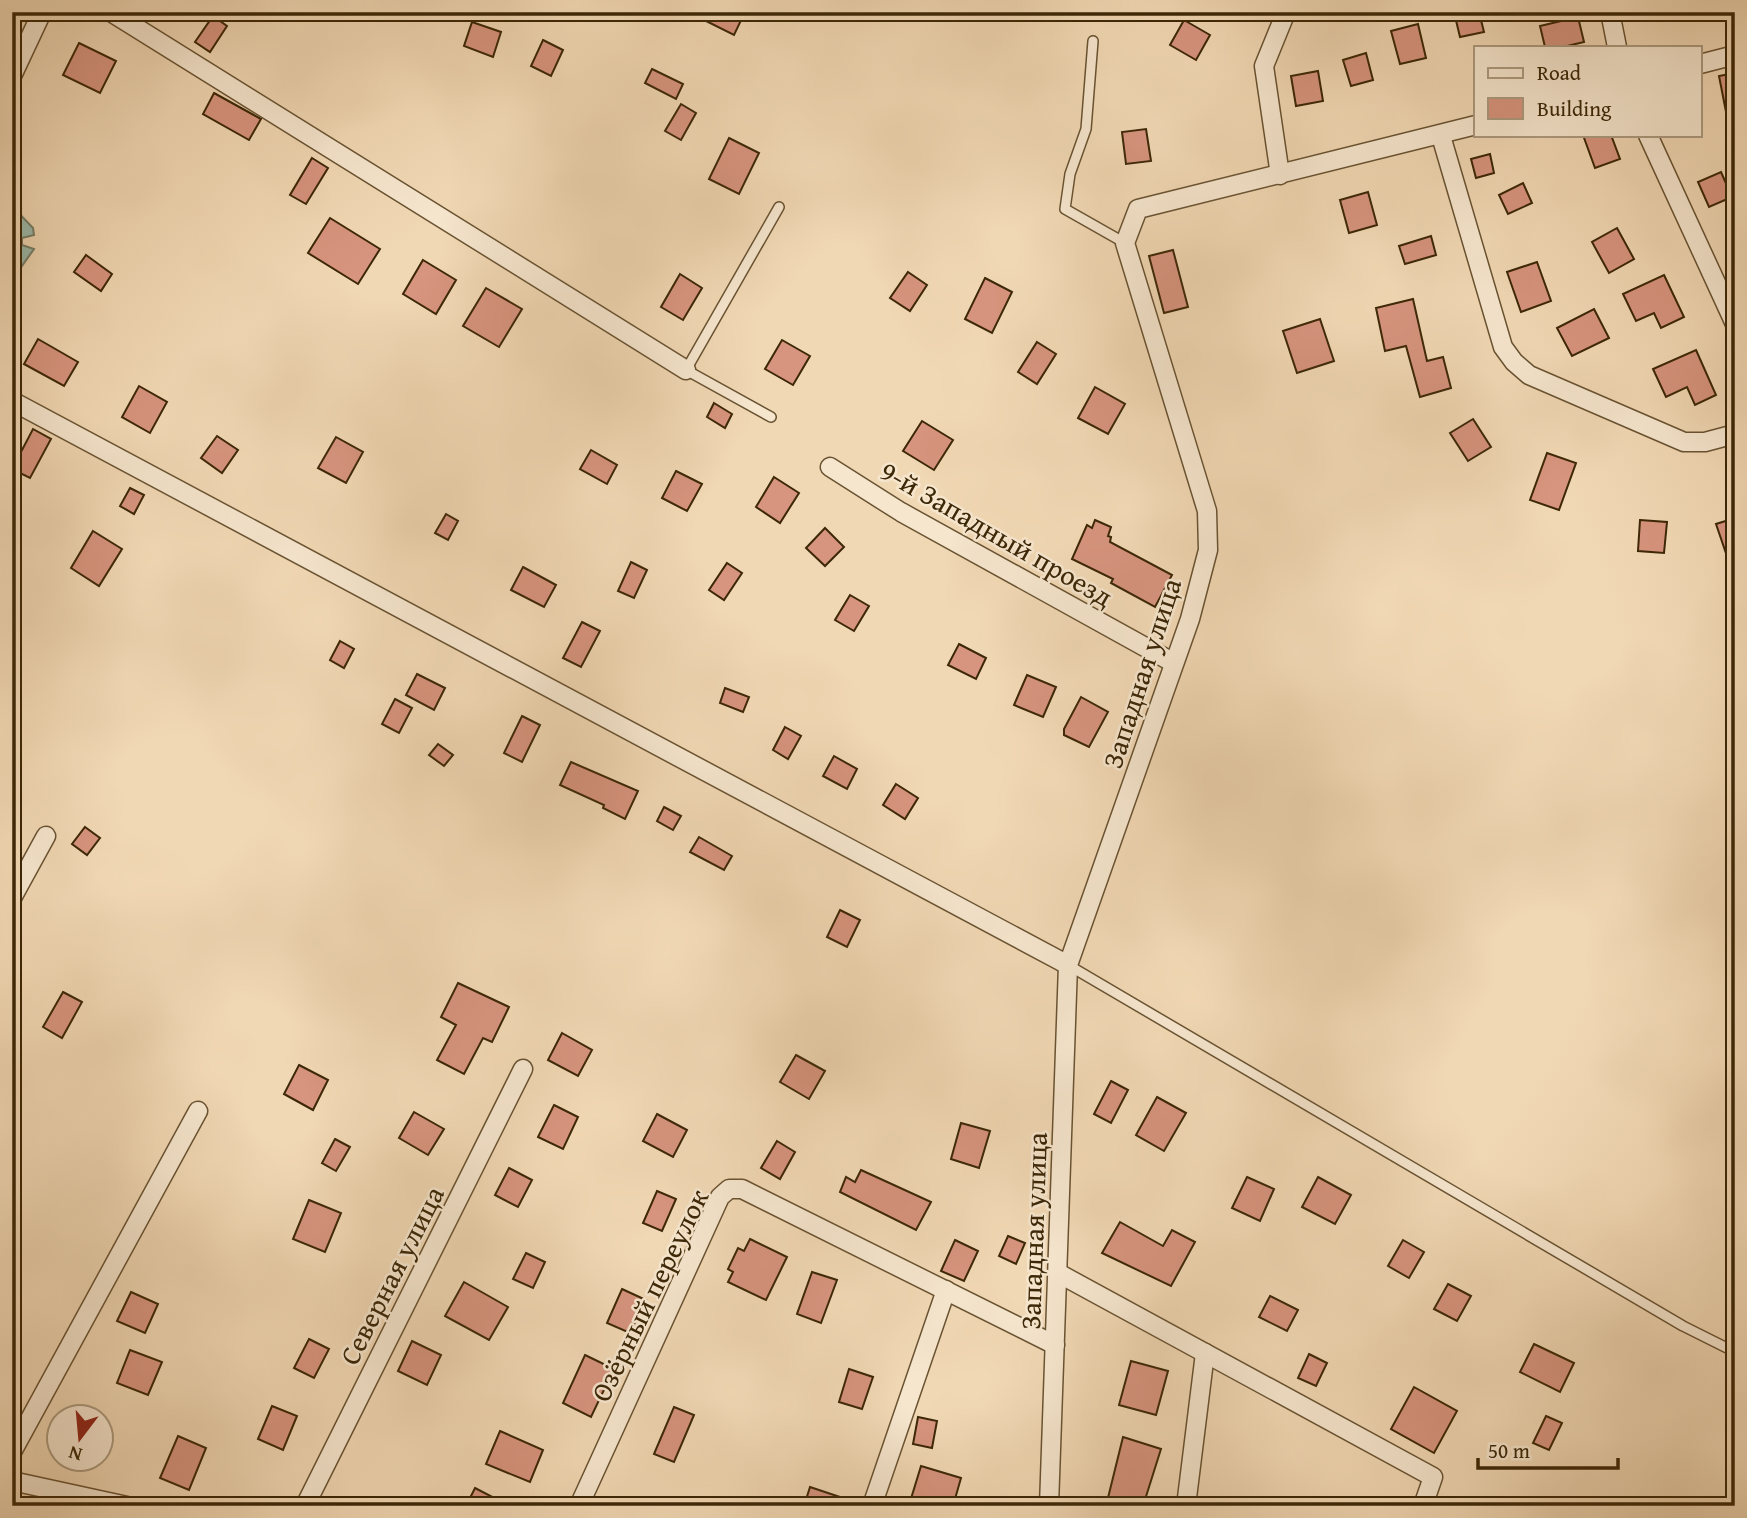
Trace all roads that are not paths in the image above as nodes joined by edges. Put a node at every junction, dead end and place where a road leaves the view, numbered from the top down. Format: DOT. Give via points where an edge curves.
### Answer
graph roads {
  1 [pos="42,12"];
  2 [pos="111,12"];
  3 [pos="1286,12"];
  4 [pos="1610,12"];
  5 [pos="1093,41"];
  6 [pos="1617,46"];
  7 [pos="1735,55"];
  8 [pos="1702,63"];
  9 [pos="12,76"];
  10 [pos="1474,126"];
  11 [pos="1441,136"];
  12 [pos="1648,136"];
  13 [pos="1280,175"];
  14 [pos="779,207"];
  15 [pos="1125,243"];
  16 [pos="1735,324"];
  17 [pos="686,370"];
  18 [pos="12,401"];
  19 [pos="771,417"];
  20 [pos="1735,434"];
  21 [pos="831,467"];
  22 [pos="1174,663"];
  23 [pos="46,836"];
  24 [pos="12,898"];
  25 [pos="1068,965"];
  26 [pos="523,1069"];
  27 [pos="198,1111"];
  28 [pos="1058,1273"];
  29 [pos="946,1290"];
  30 [pos="1055,1345"];
  31 [pos="1735,1352"];
  32 [pos="1205,1353"];
  33 [pos="12,1452"];
  34 [pos="12,1481"];
  35 [pos="127,1506"];
  36 [pos="305,1506"];
  37 [pos="579,1506"];
  38 [pos="872,1506"];
  39 [pos="1049,1506"];
  40 [pos="1186,1506"];
  41 [pos="1423,1506"];
  1 -- 9 [label="street"];
  2 -- 17 [label="street"];
  3 -- 13 [label="street" via="1264,66"];
  4 -- 6 [label="street"];
  5 -- 15 [label="lane" via="1086,129 1070,174 1065,209"];
  7 -- 8 [label="street"];
  10 -- 11 [label="street"];
  11 -- 13 [label="street"];
  11 -- 20 [label="street" via="1503,347 1514,362 1530,374 1685,442"];
  12 -- 16 [label="street"];
  13 -- 15 [label="street" via="1138,209"];
  14 -- 17 [label="lane"];
  15 -- 22 [label="street, Западная улица" via="1207,511 1208,550"];
  17 -- 19 [label="lane"];
  18 -- 25 [label="street"];
  21 -- 22 [label="street, 9-й Западный проезд" via="901,512"];
  22 -- 25 [label="street, Западная улица"];
  23 -- 24 [label="street"];
  25 -- 28 [label="street, Западная улица"];
  25 -- 31 [label="lane" via="1683,1326"];
  26 -- 36 [label="street, Северная улица"];
  27 -- 33 [label="street"];
  28 -- 30 [label="street, Западная улица"];
  28 -- 32 [label="street"];
  29 -- 30 [label="street"];
  29 -- 37 [label="street, Озёрный переулок" via="742,1189 729,1189 720,1197"];
  29 -- 38 [label="street"];
  30 -- 39 [label="street, Западная улица"];
  32 -- 40 [label="street"];
  32 -- 41 [label="street" via="1433,1477"];
  34 -- 35 [label="street"];
}
